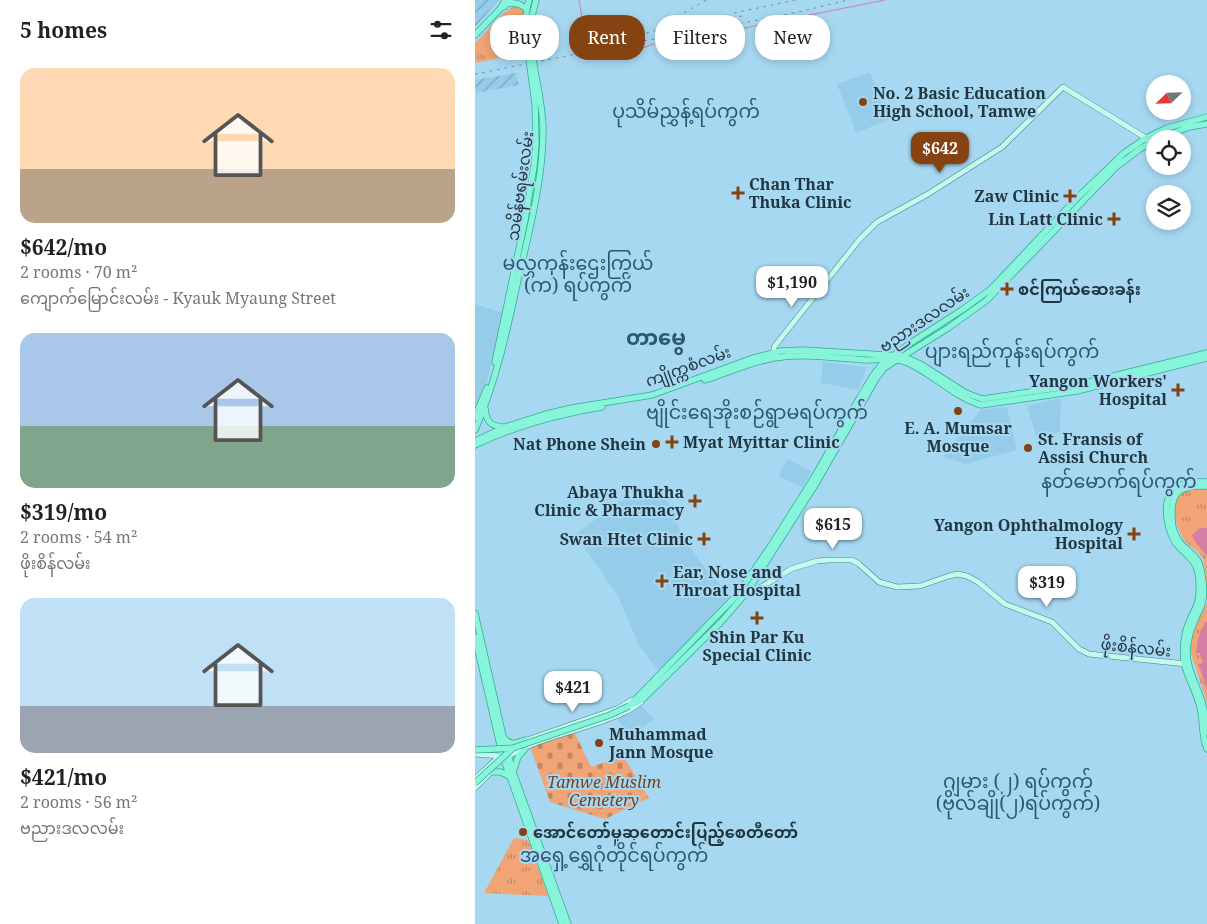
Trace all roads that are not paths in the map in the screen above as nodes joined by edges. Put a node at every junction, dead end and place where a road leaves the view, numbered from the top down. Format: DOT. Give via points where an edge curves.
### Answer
graph roads {
  1 [pos="529,0"];
  2 [pos="536,0"];
  3 [pos="508,1"];
  4 [pos="527,9"];
  5 [pos="527,15"];
  6 [pos="531,15"];
  7 [pos="475,35"];
  8 [pos="531,60"];
  9 [pos="532,66"];
  10 [pos="1207,118"];
  11 [pos="1207,124"];
  12 [pos="1164,130"];
  13 [pos="1180,130"];
  14 [pos="1146,136"];
  15 [pos="1146,143"];
  16 [pos="1146,144"];
  17 [pos="914,349"];
  18 [pos="1207,353"];
  19 [pos="774,356"];
  20 [pos="903,356"];
  21 [pos="895,357"];
  22 [pos="1207,358"];
  23 [pos="867,360"];
  24 [pos="888,360"];
  25 [pos="912,362"];
  26 [pos="874,374"];
  27 [pos="860,403"];
  28 [pos="485,406"];
  29 [pos="475,417"];
  30 [pos="505,427"];
  31 [pos="475,430"];
  32 [pos="475,441"];
  33 [pos="475,445"];
  34 [pos="1207,482"];
  35 [pos="1207,486"];
  36 [pos="780,536"];
  37 [pos="753,583"];
  38 [pos="758,589"];
  39 [pos="747,592"];
  40 [pos="737,595"];
  41 [pos="475,613"];
  42 [pos="475,636"];
  43 [pos="1186,638"];
  44 [pos="679,659"];
  45 [pos="1186,664"];
  46 [pos="485,666"];
  47 [pos="641,698"];
  48 [pos="1207,732"];
  49 [pos="500,736"];
  50 [pos="525,740"];
  51 [pos="525,749"];
  52 [pos="475,750"];
  53 [pos="1207,750"];
  54 [pos="485,752"];
  55 [pos="505,753"];
  56 [pos="475,754"];
  57 [pos="489,770"];
  58 [pos="511,774"];
  59 [pos="475,779"];
  60 [pos="475,783"];
  61 [pos="475,788"];
  62 [pos="562,924"];
  63 [pos="568,924"];
  1 -- 4 [label="main road"];
  2 -- 6 [label="main road, သမိန်ဗရမ်းလမ်း"];
  3 -- 4 [label="main road"];
  3 -- 7 [label="main road"];
  4 -- 5 [label="main road"];
  8 -- 9 [label="main road, သမိန်ဗရမ်းလမ်း, bridge"];
  9 -- 28 [label="main road, သမိန်ဗရမ်းလမ်း" via="541,100 543,128 536,191 509,325"];
  9 -- 29 [label="main road" via="534,166 495,364"];
  10 -- 12 [label="main road, ဗညားဒလလမ်း"];
  11 -- 13 [label="main road, ဗညားဒလလမ်း"];
  14 -- 19 [label="main road" via="1063,88 1002,147 873,226 774,347"];
  15 -- 21 [label="main road, ဗညားဒလလမ်း" via="1115,161 991,289"];
  16 -- 17 [label="main road, ဗညားဒလလမ်း" via="1116,167 987,300"];
  17 -- 20 [label="main road, ဗညားဒလလမ်း"];
  17 -- 25 [label="main road"];
  18 -- 25 [label="main road" via="1077,386 982,400"];
  19 -- 21 [label="main road, ကျိုက္ကစံလမ်း" via="793,350"];
  19 -- 23 [label="main road, ကျိုက္ကစံလမ်း"];
  19 -- 30 [label="main road, ကျိုက္ကစံလမ်း" via="753,358 652,395 572,408"];
  19 -- 33 [label="main road, ကျိုက္ကစံလမ်း" via="647,399 577,411 523,425"];
  20 -- 21 [label="main road, ကျိုက္ကစံလမ်း"];
  20 -- 25 [label="main road, ကျိုက္ကစံလမ်း"];
  21 -- 24 [label="main road, ဗညားဒလလမ်း"];
  21 -- 25 [label="main road, ကျိုက္ကစံလမ်း"];
  21 -- 27 [label="main road, ဗညားဒလလမ်း"];
  22 -- 25 [label="main road" via="1077,390 981,404 970,401"];
  23 -- 24 [label="main road, ကျိုက္ကစံလမ်း"];
  23 -- 26 [label="main road"];
  24 -- 26 [label="main road, ဗညားဒလလမ်း"];
  26 -- 27 [label="main road, ဗညားဒလလမ်း"];
  27 -- 36 [label="main road, ဗညားဒလလမ်း" via="832,457"];
  28 -- 30 [label="main road" via="490,423"];
  28 -- 31 [label="main road, သမိန်ဗရမ်းလမ်း"];
  30 -- 32 [label="main road, ကျိုက္ကစံလမ်း"];
  34 -- 43 [label="main road" via="1189,482 1179,486 1167,502 1171,535 1178,547 1194,561 1198,574 1198,603 1188,624"];
  35 -- 43 [label="main road" via="1181,489 1172,505 1175,533 1181,544 1198,559 1202,574 1202,604"];
  36 -- 37 [label="main road, ဗညားဒလလမ်း"];
  36 -- 40 [label="main road, ဗညားဒလလမ်း"];
  37 -- 38 [label="main road"];
  37 -- 39 [label="main road, ဗညားဒလလမ်း"];
  38 -- 39 [label="main road, ဖိုးစိန်လမ်း"];
  38 -- 45 [label="main road, ဖိုးစိန်လမ်း" via="791,569 829,560 852,560 879,582 897,587 920,586 958,574 978,582 1005,604 1052,622 1079,649 1089,654"];
  39 -- 40 [label="main road, ဖိုးစိန်လမ်း"];
  39 -- 44 [label="main road, ဗညားဒလလမ်း" via="721,622"];
  40 -- 44 [label="main road, ဗညားဒလလမ်း"];
  41 -- 46 [label="main road"];
  42 -- 46 [label="main road"];
  43 -- 45 [label="main road"];
  44 -- 47 [label="main road, ဗညားဒလလမ်း"];
  45 -- 48 [label="main road" via="1206,715"];
  45 -- 53 [label="main road"];
  46 -- 49 [label="main road"];
  47 -- 50 [label="main road, ဗညားဒလလမ်း"];
  47 -- 51 [label="main road, ဗညားဒလလမ်း" via="627,711"];
  47 -- 55 [label="main road, ဗညားဒလလမ်း, bridge" via="610,716"];
  49 -- 50 [label="main road" via="515,744"];
  49 -- 54 [label="main road" via="495,745"];
  49 -- 55 [label="main road"];
  50 -- 55 [label="main road, ဗညားဒလလမ်း"];
  51 -- 55 [label="main road, ဗညားဒလလမ်း"];
  51 -- 58 [label="main road"];
  52 -- 54 [label="main road"];
  52 -- 55 [label="main road, bridge"];
  54 -- 55 [label="main road"];
  54 -- 56 [label="main road"];
  54 -- 57 [label="main road"];
  55 -- 57 [label="main road"];
  55 -- 58 [label="main road"];
  55 -- 60 [label="main road, bridge"];
  57 -- 58 [label="main road"];
  57 -- 59 [label="main road"];
  57 -- 61 [label="main road"];
  58 -- 62 [label="main road"];
  58 -- 63 [label="main road"];
}
